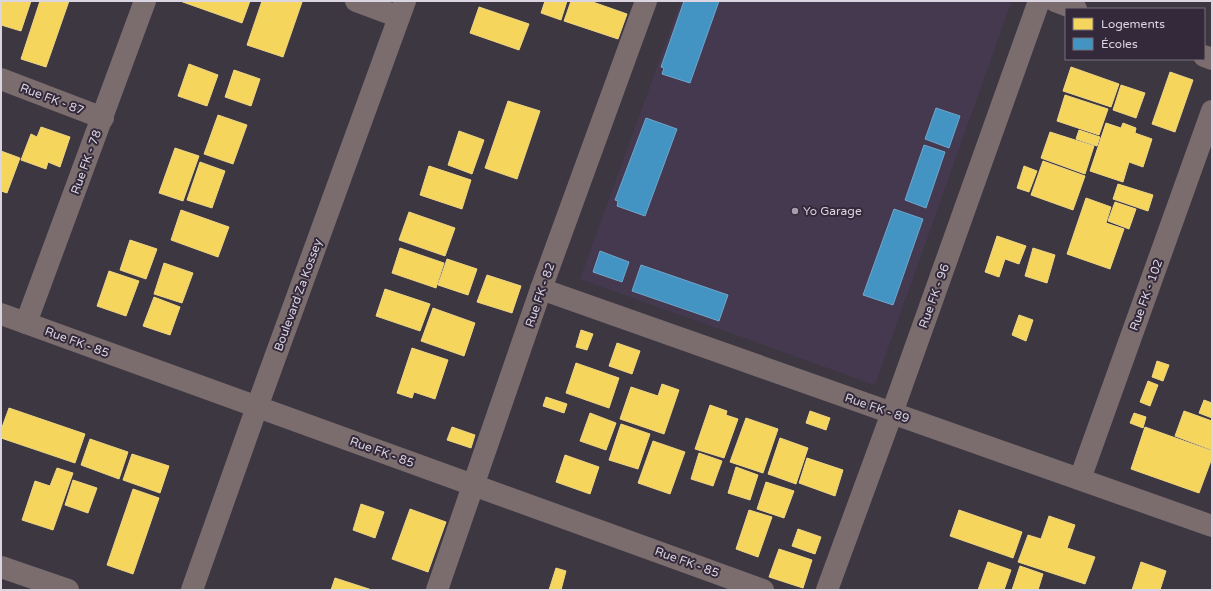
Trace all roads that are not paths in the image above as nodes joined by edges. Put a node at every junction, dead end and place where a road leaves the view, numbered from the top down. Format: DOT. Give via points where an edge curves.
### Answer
graph roads {
  1 [pos="144,1"];
  2 [pos="356,1"];
  3 [pos="646,1"];
  4 [pos="1039,1"];
  5 [pos="1055,1"];
  6 [pos="1073,8"];
  7 [pos="402,9"];
  8 [pos="1,80"];
  9 [pos="1212,111"];
  10 [pos="102,118"];
  11 [pos="542,290"];
  12 [pos="1,314"];
  13 [pos="26,323"];
  14 [pos="257,407"];
  15 [pos="892,413"];
  16 [pos="1080,479"];
  17 [pos="474,486"];
  18 [pos="1212,526"];
  19 [pos="1,566"];
  20 [pos="68,590"];
  21 [pos="192,590"];
  22 [pos="437,590"];
  23 [pos="763,590"];
  24 [pos="827,590"];
  1 -- 10 [label="street, Rue FK - 78"];
  2 -- 7 [label="street"];
  3 -- 11 [label="street, Rue FK - 82"];
  4 -- 15 [label="street, Rue FK - 96"];
  5 -- 6 [label="street"];
  7 -- 14 [label="street, Boulevard Za Kossey"];
  8 -- 10 [label="street, Rue FK - 87"];
  9 -- 16 [label="street, Rue FK - 102"];
  10 -- 13 [label="street, Rue FK - 78"];
  11 -- 15 [label="street, Rue FK - 89"];
  11 -- 17 [label="street, Rue FK - 82"];
  12 -- 13 [label="street, Rue FK - 85"];
  13 -- 14 [label="street, Rue FK - 85"];
  14 -- 17 [label="street, Rue FK - 85"];
  14 -- 21 [label="street, Boulevard Za Kossey"];
  15 -- 16 [label="street, Rue FK - 89"];
  15 -- 24 [label="street, Rue FK - 96"];
  16 -- 18 [label="street, Rue FK - 89"];
  17 -- 22 [label="street, Rue FK - 82"];
  17 -- 23 [label="street, Rue FK - 85"];
  19 -- 20 [label="street"];
}
